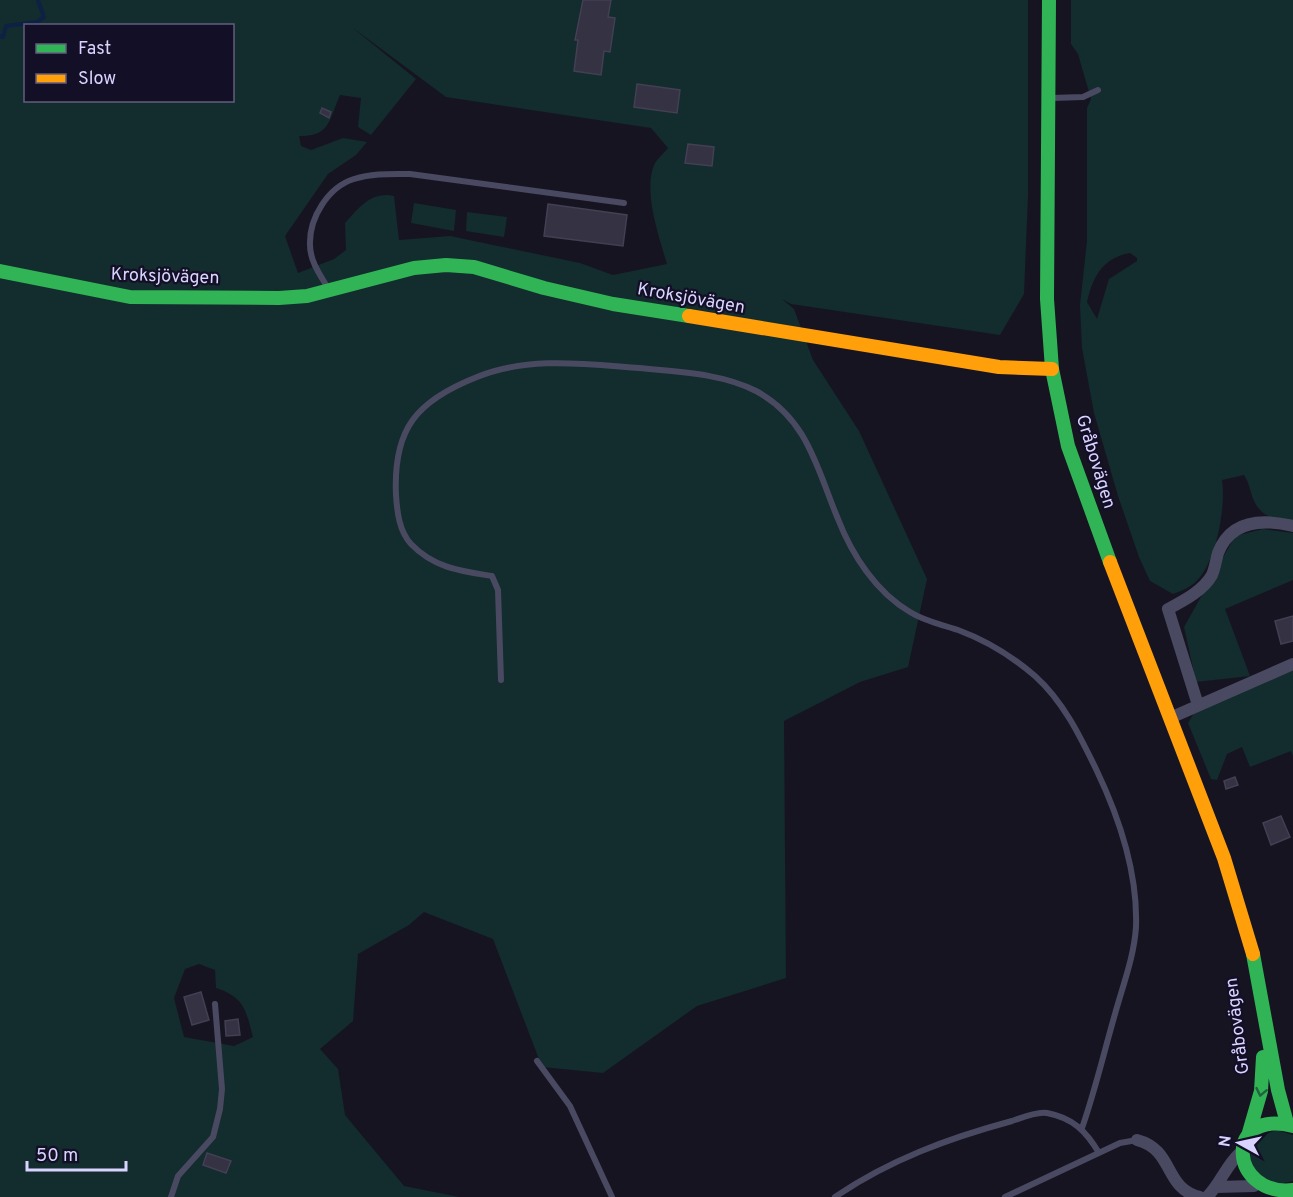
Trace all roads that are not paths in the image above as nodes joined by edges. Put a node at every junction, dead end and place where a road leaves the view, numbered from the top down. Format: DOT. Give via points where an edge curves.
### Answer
graph roads {
  1 [pos="1049,0"];
  2 [pos="1098,90"];
  3 [pos="1048,98"];
  4 [pos="624,203"];
  5 [pos="0,271"];
  6 [pos="329,291"];
  7 [pos="1053,369"];
  8 [pos="1293,526"];
  9 [pos="1293,664"];
  10 [pos="501,680"];
  11 [pos="1197,705"];
  12 [pos="1170,718"];
  13 [pos="1239,910"];
  14 [pos="215,1004"];
  15 [pos="537,1061"];
  16 [pos="1290,1125"];
  17 [pos="1082,1128"];
  18 [pos="1248,1136"];
  19 [pos="1137,1140"];
  20 [pos="1241,1152"];
  21 [pos="1099,1153"];
  22 [pos="1216,1187"];
  23 [pos="1293,1190"];
  24 [pos="1261,1191"];
  25 [pos="171,1197"];
  26 [pos="612,1197"];
  27 [pos="835,1197"];
  28 [pos="1005,1197"];
  29 [pos="1200,1197"];
  30 [pos="1207,1197"];
  1 -- 3 [label="main road, Gråbovägen"];
  2 -- 3 [label="lane" via="1083,97"];
  3 -- 7 [label="main road, Gråbovägen" via="1047,299"];
  4 -- 6 [label="lane" via="410,174 377,174 352,180 327,197 313,227 310,245 315,265"];
  5 -- 6 [label="main road, Kroksjövägen" via="130,297 279,298"];
  6 -- 7 [label="main road, Kroksjövägen" via="414,268 474,267 613,304 999,367"];
  7 -- 12 [label="main road, Gråbovägen" via="1068,446"];
  8 -- 11 [label="street" via="1267,520 1238,526 1219,550 1211,576 1198,590 1168,609"];
  9 -- 11 [label="street"];
  10 -- 17 [label="lane" via="498,590 492,576 452,571 408,541 400,523 396,485 399,444 416,415 479,376 531,363 662,370 725,379 759,393 783,410 808,440 838,522 870,577 908,611 927,622 987,643 1034,675 1068,715 1112,802 1127,850 1136,928 1130,967"];
  11 -- 12 [label="street"];
  12 -- 13 [label="main road, Gråbovägen" via="1224,858"];
  13 -- 16 [label="main road, Gråbovägen" via="1257,966 1278,1090"];
  13 -- 18 [label="main road, Gråbovägen, one-way" via="1261,1034 1264,1074"];
  14 -- 25 [label="lane" via="220,1108 213,1137 178,1176"];
  15 -- 26 [label="lane" via="570,1106"];
  16 -- 18 [label="main road" via="1270,1122"];
  17 -- 21 [label="lane"];
  17 -- 27 [label="lane" via="1045,1112 965,1134 918,1151"];
  18 -- 20 [label="main road, Gråbovägen"];
  19 -- 21 [label="lane"];
  19 -- 29 [label="street" via="1160,1151 1176,1182"];
  20 -- 22 [label="street"];
  20 -- 24 [label="main road" via="1243,1171"];
  21 -- 28 [label="lane"];
  22 -- 24 [label="street"];
  22 -- 30 [label="street"];
  23 -- 24 [label="main road" via="1279,1194"];
}
